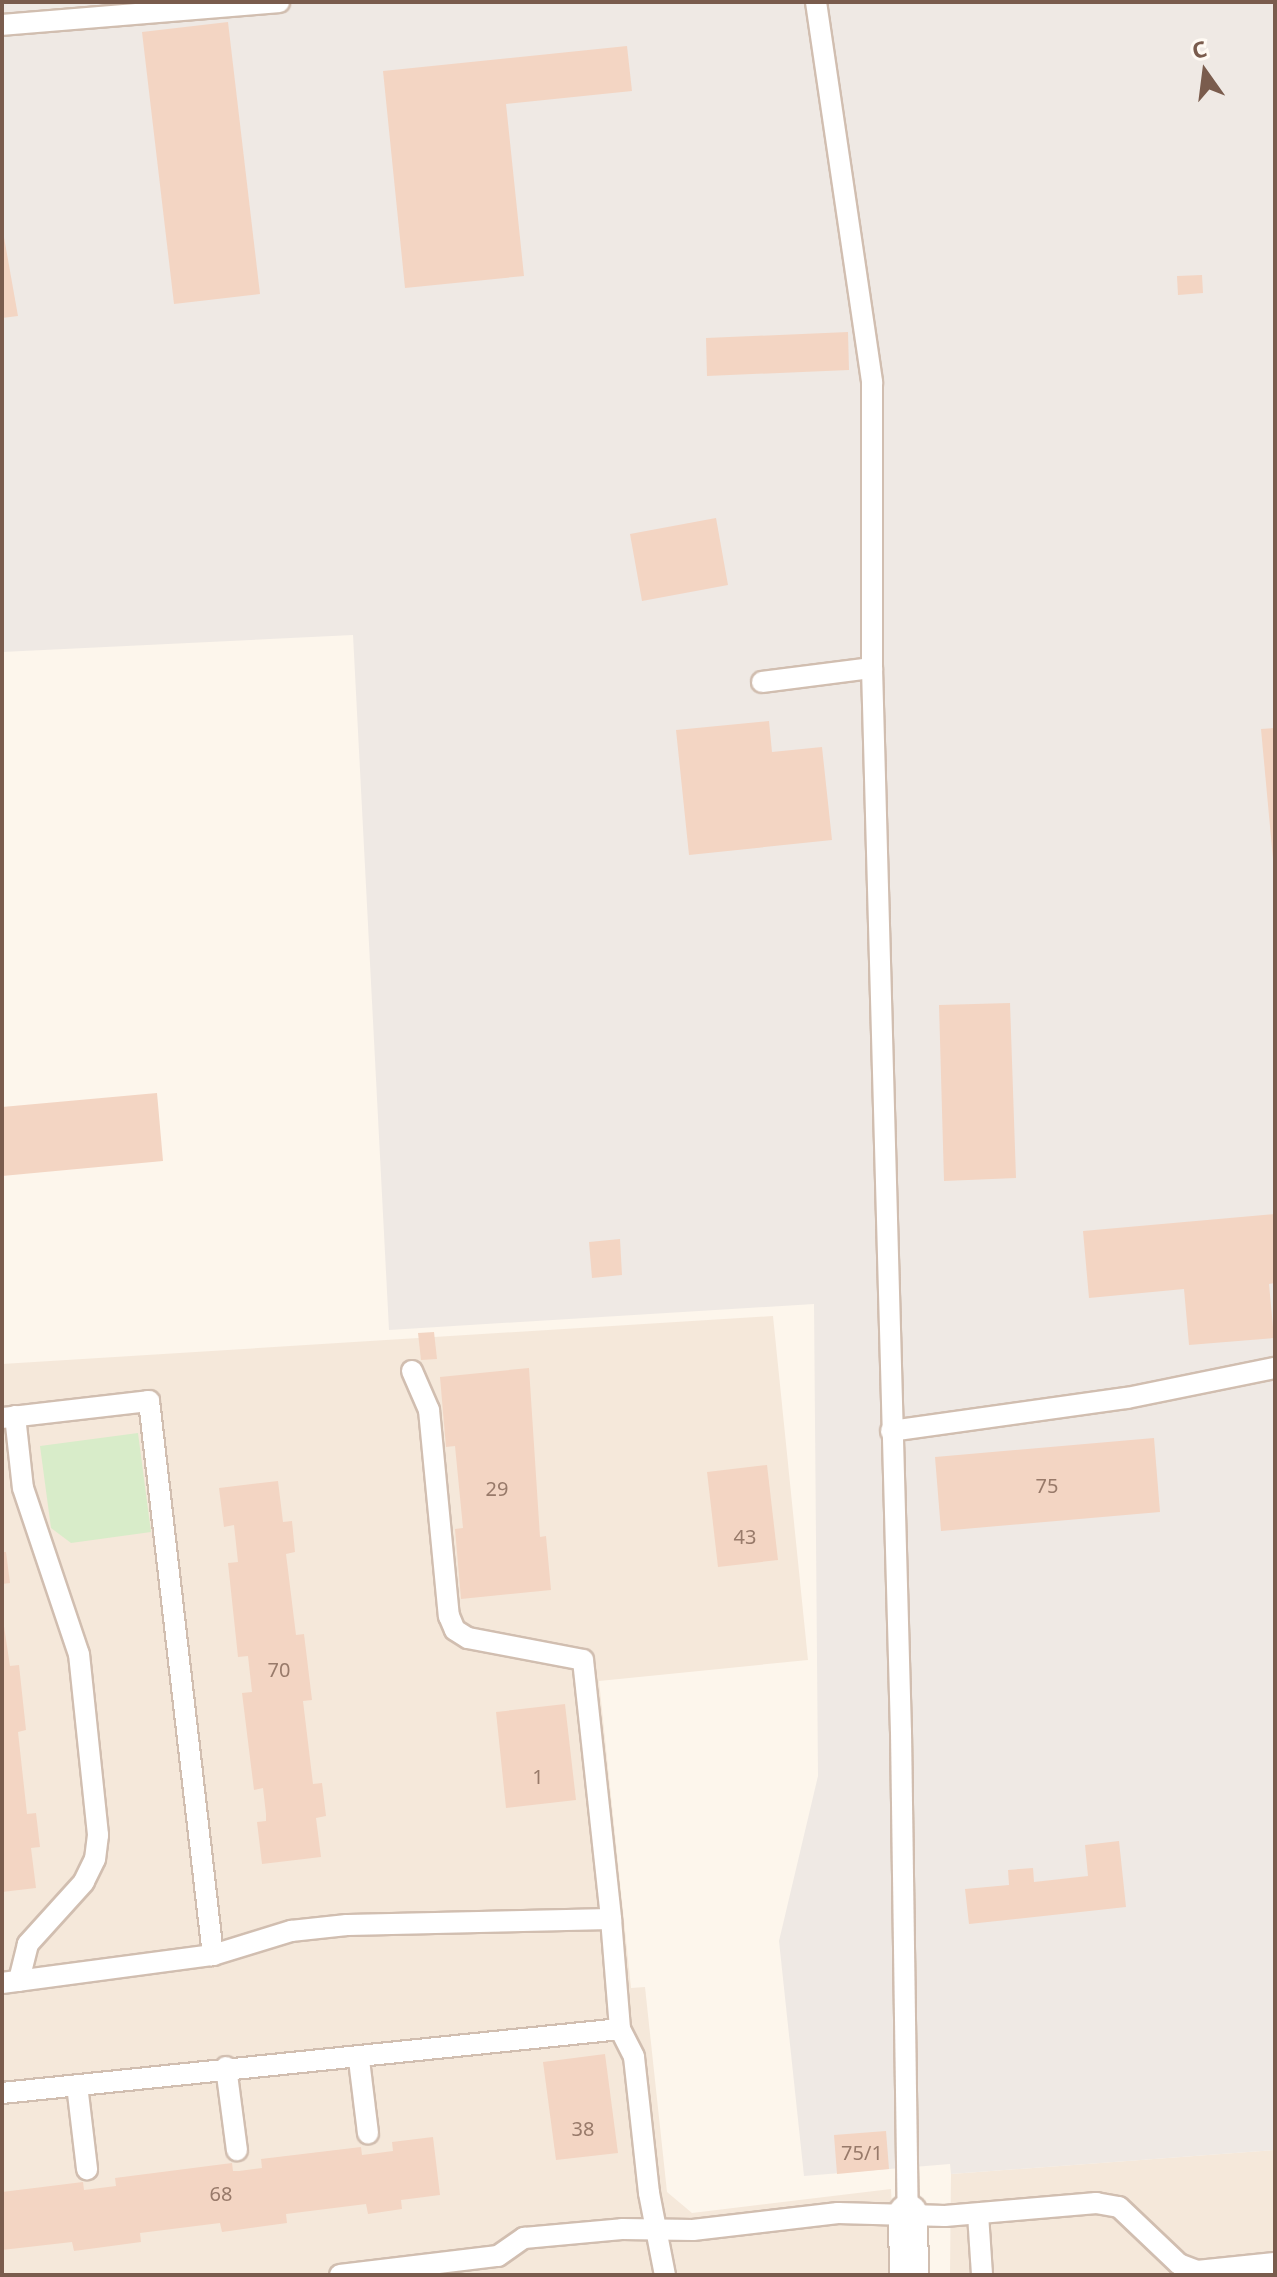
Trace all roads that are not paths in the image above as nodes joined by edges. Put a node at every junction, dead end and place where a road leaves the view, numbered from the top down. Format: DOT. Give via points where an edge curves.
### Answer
graph roads {
  1 [pos="279,2"];
  2 [pos="816,2"];
  3 [pos="211,5"];
  4 [pos="2,25"];
  5 [pos="872,668"];
  6 [pos="762,682"];
  7 [pos="1275,1368"];
  8 [pos="412,1371"];
  9 [pos="8,1417"];
  10 [pos="891,1431"];
  11 [pos="611,1919"];
  12 [pos="213,1955"];
  13 [pos="10,1982"];
  14 [pos="620,2029"];
  15 [pos="359,2060"];
  16 [pos="226,2067"];
  17 [pos="77,2085"];
  18 [pos="2,2093"];
  19 [pos="368,2133"];
  20 [pos="237,2150"];
  21 [pos="87,2169"];
  22 [pos="908,2214"];
  23 [pos="978,2214"];
  24 [pos="657,2229"];
  25 [pos="1275,2263"];
  26 [pos="499,2266"];
  27 [pos="340,2275"];
  28 [pos="665,2275"];
  29 [pos="909,2275"];
  30 [pos="982,2275"];
  1 -- 3 [label="lane"];
  2 -- 5 [label="lane" via="872,382"];
  3 -- 4 [label="lane"];
  5 -- 6 [label="lane"];
  5 -- 10 [label="lane"];
  7 -- 10 [label="lane" via="1127,1398"];
  8 -- 11 [label="lane" via="429,1410 449,1616 455,1630 468,1638 583,1660"];
  9 -- 12 [label="lane" via="149,1401"];
  9 -- 13 [label="lane" via="23,1488 79,1654 98,1835 84,1882 28,1944"];
  10 -- 22 [label="lane"];
  11 -- 12 [label="lane" via="347,1925 291,1931"];
  11 -- 14 [label="lane"];
  12 -- 13 [label="lane"];
  14 -- 15 [label="lane"];
  14 -- 24 [label="lane" via="634,2057"];
  15 -- 16 [label="lane" via="332,2055"];
  15 -- 19 [label="lane"];
  16 -- 17 [label="lane"];
  16 -- 20 [label="lane"];
  17 -- 18 [label="lane"];
  17 -- 21 [label="lane"];
  22 -- 23 [label="lane"];
  22 -- 24 [label="lane" via="838,2213"];
  22 -- 29 [label="street"];
  23 -- 25 [label="lane" via="1096,2203 1119,2207 1179,2264 1208,2271"];
  23 -- 30 [label="lane"];
  24 -- 26 [label="lane" via="524,2238"];
  24 -- 28 [label="lane"];
  26 -- 27 [label="lane"];
}
